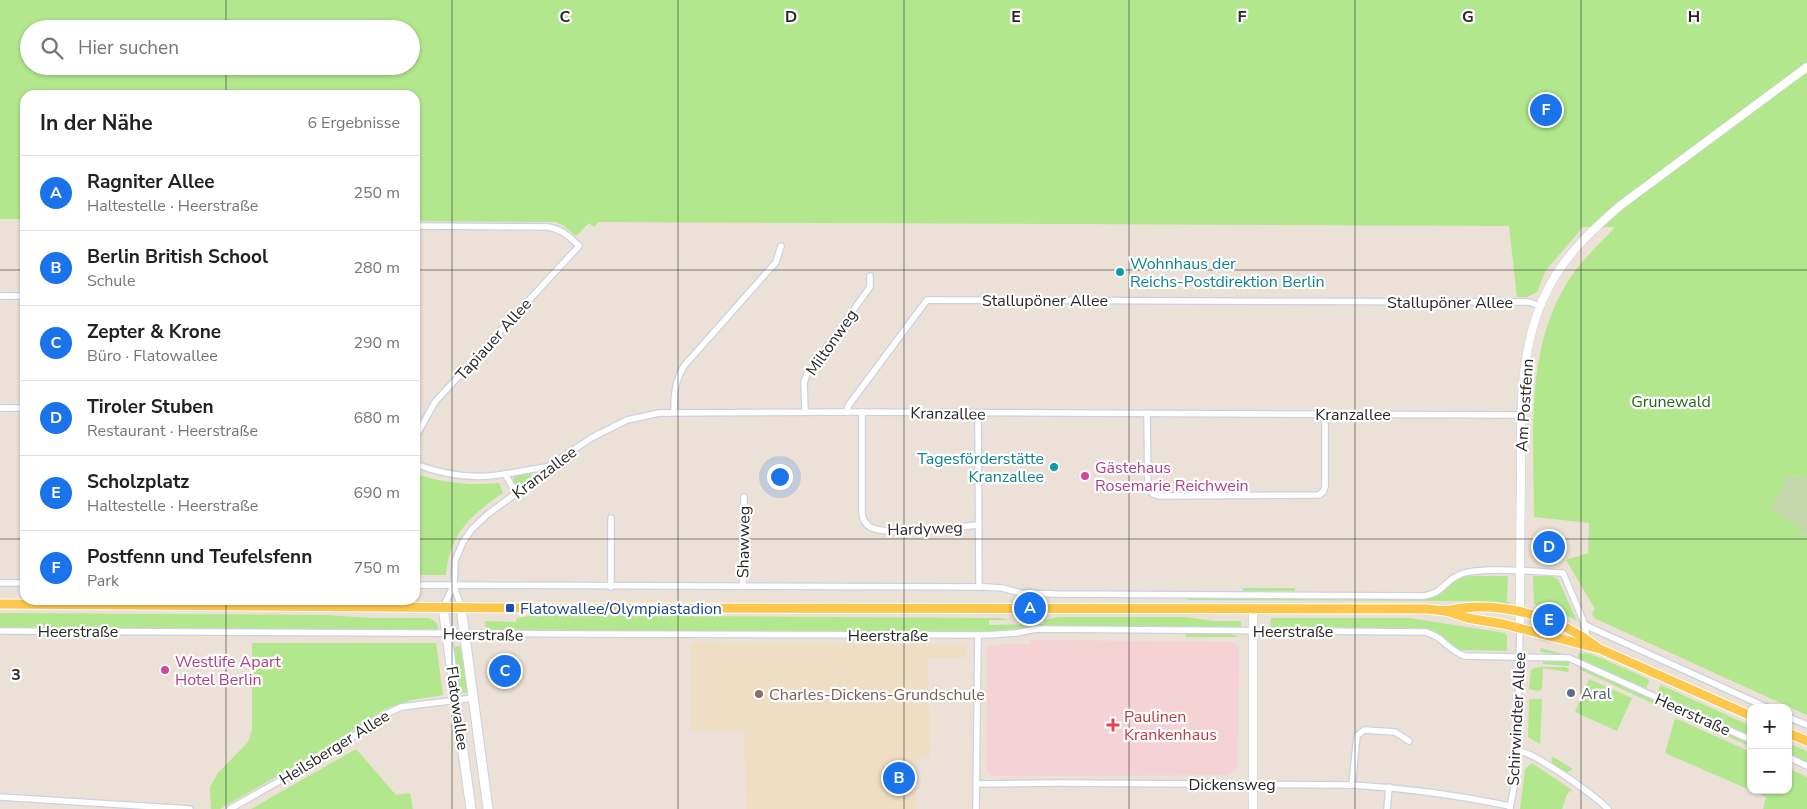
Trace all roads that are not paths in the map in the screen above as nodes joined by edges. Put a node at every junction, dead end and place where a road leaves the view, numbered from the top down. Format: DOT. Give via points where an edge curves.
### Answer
graph roads {
  1 [pos="1807,67"];
  2 [pos="420,226"];
  3 [pos="781,246"];
  4 [pos="870,276"];
  5 [pos="0,296"];
  6 [pos="20,296"];
  7 [pos="1541,306"];
  8 [pos="0,408"];
  9 [pos="20,408"];
  10 [pos="674,412"];
  11 [pos="805,412"];
  12 [pos="847,412"];
  13 [pos="862,412"];
  14 [pos="1147,413"];
  15 [pos="978,414"];
  16 [pos="1325,414"];
  17 [pos="1521,415"];
  18 [pos="420,429"];
  19 [pos="420,465"];
  20 [pos="547,467"];
  21 [pos="506,474"];
  22 [pos="516,493"];
  23 [pos="744,497"];
  24 [pos="611,518"];
  25 [pos="978,525"];
  26 [pos="1520,571"];
  27 [pos="0,583"];
  28 [pos="20,583"];
  29 [pos="420,585"];
  30 [pos="454,585"];
  31 [pos="611,586"];
  32 [pos="742,586"];
  33 [pos="979,587"];
  34 [pos="0,604"];
  35 [pos="20,604"];
  36 [pos="148,605"];
  37 [pos="443,607"];
  38 [pos="461,607"];
  39 [pos="1253,609"];
  40 [pos="1446,611"];
  41 [pos="1520,612"];
  42 [pos="1585,625"];
  43 [pos="1520,628"];
  44 [pos="0,631"];
  45 [pos="1253,631"];
  46 [pos="448,634"];
  47 [pos="465,634"];
  48 [pos="978,635"];
  49 [pos="1588,640"];
  50 [pos="1600,650"];
  51 [pos="1520,656"];
  52 [pos="474,698"];
  53 [pos="456,699"];
  54 [pos="1759,704"];
  55 [pos="1747,714"];
  56 [pos="1792,719"];
  57 [pos="1807,726"];
  58 [pos="1792,735"];
  59 [pos="1747,738"];
  60 [pos="1409,741"];
  61 [pos="1807,741"];
  62 [pos="1517,750"];
  63 [pos="1792,759"];
  64 [pos="1807,766"];
  65 [pos="978,784"];
  66 [pos="1253,784"];
  67 [pos="1352,785"];
  68 [pos="1389,787"];
  69 [pos="0,797"];
  70 [pos="1510,808"];
  71 [pos="190,809"];
  72 [pos="230,809"];
  73 [pos="471,809"];
  74 [pos="488,809"];
  75 [pos="976,809"];
  76 [pos="1253,809"];
  77 [pos="1387,809"];
  78 [pos="1608,809"];
  1 -- 7 [label="street, Am Postfenn" via="1592,229 1560,267"];
  2 -- 18 [label="street, Tapiauer Allee" via="557,228 578,246 435,402"];
  3 -- 10 [label="street" via="776,262 678,375"];
  4 -- 11 [label="street, Miltonweg" via="870,287 806,374"];
  5 -- 6 [label="street"];
  7 -- 12 [label="street, Stallupöner Allee" via="1529,302 927,300 848,406"];
  7 -- 17 [label="street, Am Postfenn" via="1522,379"];
  8 -- 9 [label="street"];
  10 -- 11 [label="street, Kranzallee"];
  10 -- 20 [label="street, Kranzallee" via="643,416 612,427"];
  11 -- 12 [label="street, Kranzallee"];
  12 -- 13 [label="street, Kranzallee"];
  13 -- 15 [label="street, Kranzallee"];
  13 -- 25 [label="street, Hardyweg" via="862,514 869,526 899,531"];
  14 -- 15 [label="street, Kranzallee"];
  14 -- 16 [label="street, Kranzallee"];
  14 -- 16 [label="street" via="1148,488 1159,496 1319,495 1325,486"];
  15 -- 25 [label="street"];
  16 -- 17 [label="street, Kranzallee"];
  17 -- 26 [label="street, Am Postfenn"];
  19 -- 21 [label="street" via="456,475"];
  20 -- 21 [label="street"];
  20 -- 22 [label="street, Kranzallee"];
  21 -- 22 [label="street"];
  22 -- 30 [label="street, Kranzallee" via="467,534 456,561"];
  23 -- 32 [label="street, Shawweg"];
  24 -- 31 [label="street"];
  25 -- 33 [label="street"];
  26 -- 33 [label="street" via="1460,574 1439,592 1423,596 1055,594"];
  26 -- 41 [label="street, Am Postfenn"];
  26 -- 42 [label="street" via="1563,573"];
  27 -- 28 [label="street"];
  29 -- 30 [label="street"];
  30 -- 31 [label="street"];
  30 -- 37 [label="street, Heerstraße"];
  30 -- 38 [label="street, Heerstraße"];
  31 -- 32 [label="street"];
  32 -- 33 [label="street"];
  34 -- 35 [label="main road, Heerstraße"];
  36 -- 37 [label="main road, Heerstraße"];
  37 -- 38 [label="main road, Heerstraße"];
  37 -- 46 [label="main road, Flatowallee"];
  38 -- 39 [label="main road, Heerstraße"];
  38 -- 47 [label="main road, Flatowallee"];
  39 -- 40 [label="main road, Heerstraße"];
  39 -- 45 [label="street"];
  40 -- 41 [label="main road, Heerstraße" via="1474,607"];
  40 -- 43 [label="main road, Heerstraße"];
  41 -- 43 [label="street, Am Postfenn"];
  41 -- 49 [label="main road, Heerstraße" via="1548,620"];
  42 -- 49 [label="street"];
  42 -- 54 [label="street"];
  43 -- 50 [label="main road, Heerstraße"];
  43 -- 51 [label="street, Schirwindter Allee"];
  44 -- 46 [label="street, Heerstraße"];
  45 -- 48 [label="street, Heerstraße" via="1036,629"];
  45 -- 51 [label="street, Heerstraße" via="1425,632 1439,637 1459,654"];
  45 -- 66 [label="street"];
  46 -- 47 [label="street, Heerstraße"];
  46 -- 53 [label="main road, Flatowallee"];
  47 -- 48 [label="street, Heerstraße"];
  47 -- 52 [label="main road, Flatowallee"];
  48 -- 65 [label="street"];
  49 -- 50 [label="main road, Heerstraße"];
  50 -- 55 [label="main road, Heerstraße"];
  51 -- 59 [label="street, Heerstraße" via="1569,658"];
  51 -- 62 [label="street, Schirwindter Allee"];
  52 -- 53 [label="street, Heilsberger Allee"];
  52 -- 74 [label="main road, Flatowallee"];
  53 -- 72 [label="street, Heilsberger Allee" via="390,711 336,749"];
  53 -- 73 [label="main road, Flatowallee"];
  56 -- 57 [label="street"];
  58 -- 61 [label="main road"];
  60 -- 67 [label="street" via="1395,732 1360,732"];
  62 -- 70 [label="street, Schirwindter Allee"];
  62 -- 78 [label="street" via="1547,766"];
  63 -- 64 [label="street"];
  65 -- 66 [label="street, Dickensweg"];
  65 -- 75 [label="street"];
  66 -- 67 [label="street, Dickensweg"];
  66 -- 76 [label="street"];
  67 -- 68 [label="street, Dickensweg"];
  68 -- 70 [label="street, Dickensweg" via="1444,793"];
  68 -- 77 [label="street"];
  69 -- 71 [label="street"];
}
